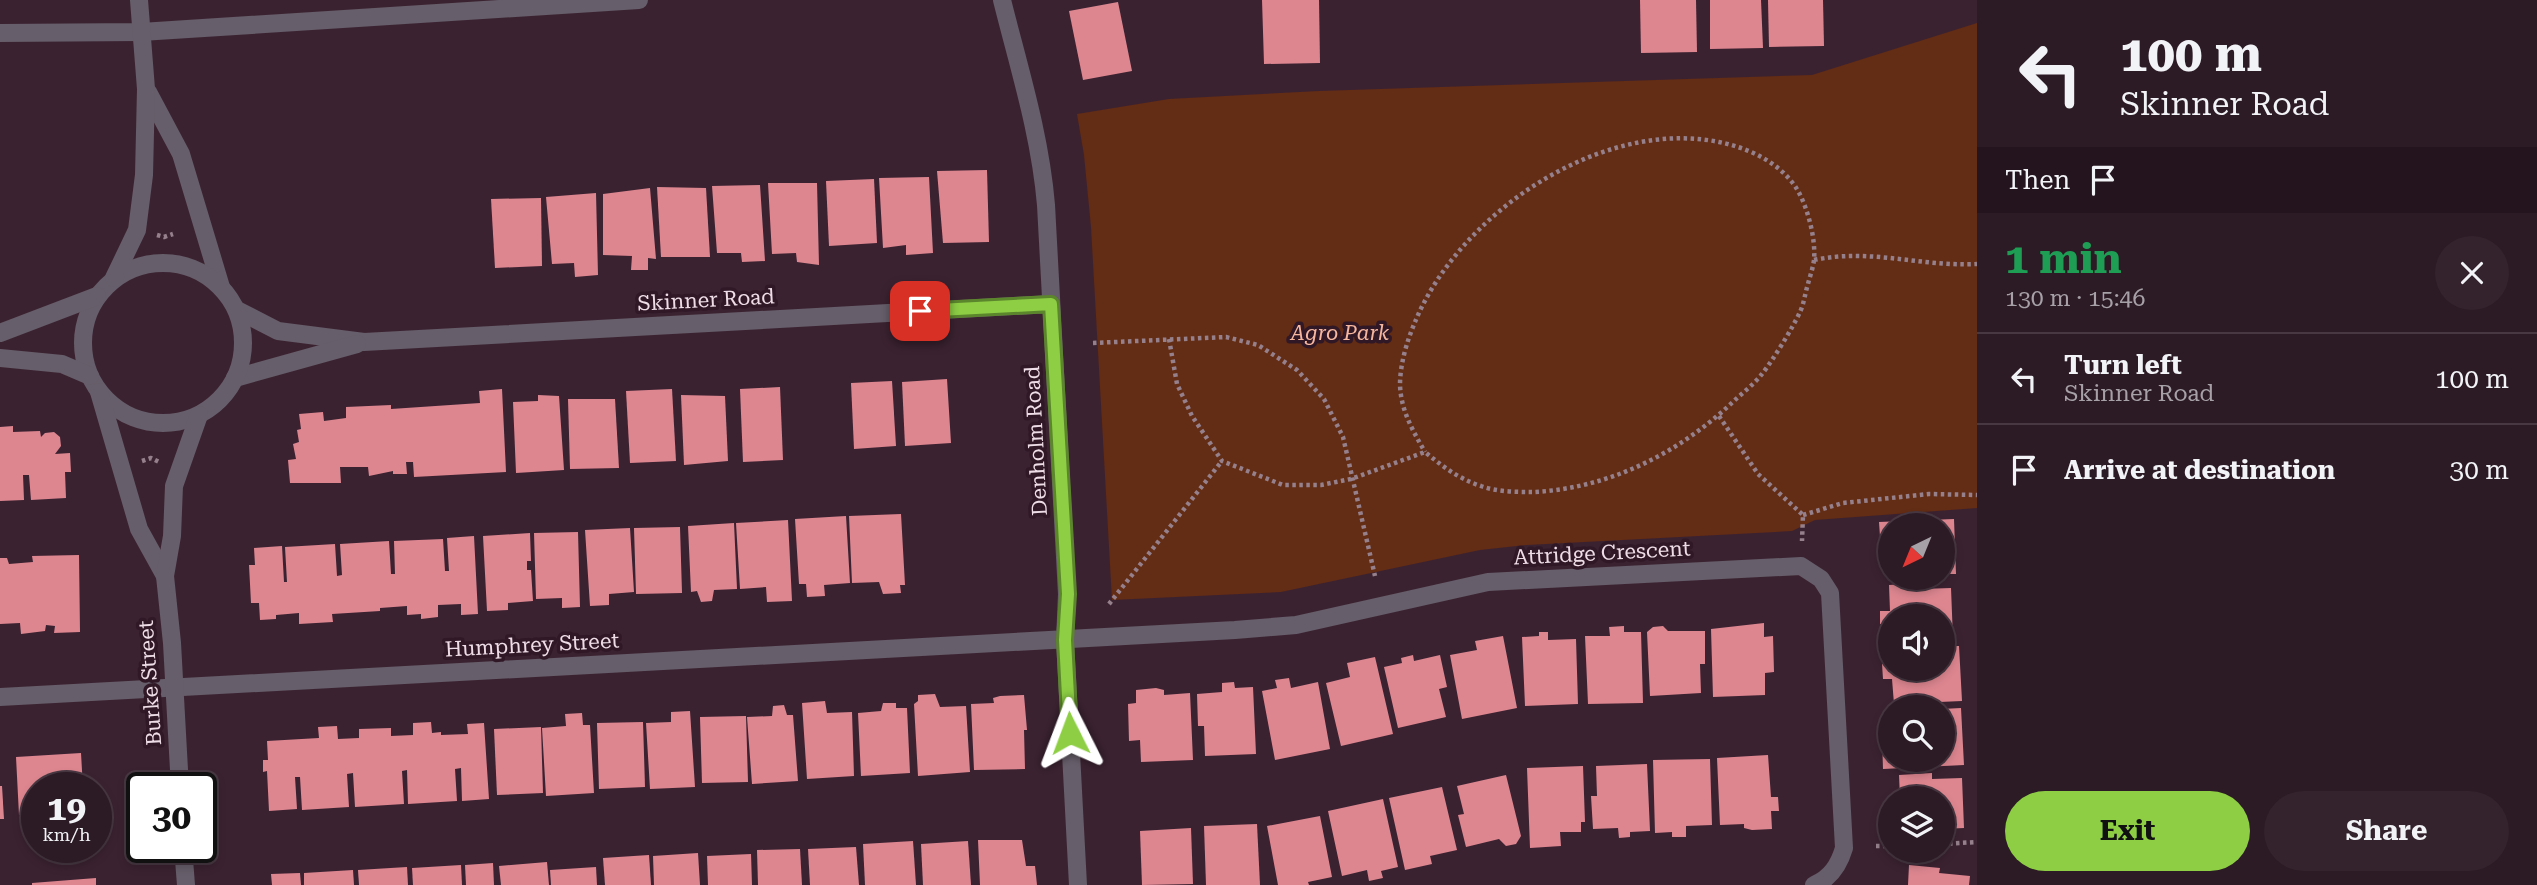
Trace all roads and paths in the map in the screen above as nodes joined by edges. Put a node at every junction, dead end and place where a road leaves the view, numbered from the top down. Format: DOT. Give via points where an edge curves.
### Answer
graph roads {
  1 [pos="139,0"];
  2 [pos="639,0"];
  3 [pos="1002,0"];
  4 [pos="141,32"];
  5 [pos="0,33"];
  6 [pos="146,89"];
  7 [pos="1814,260"];
  8 [pos="1977,264"];
  9 [pos="114,278"];
  10 [pos="221,287"];
  11 [pos="97,296"];
  12 [pos="1051,304"];
  13 [pos="237,310"];
  14 [pos="0,333"];
  15 [pos="1169,339"];
  16 [pos="364,342"];
  17 [pos="1093,343"];
  18 [pos="0,358"];
  19 [pos="235,378"];
  20 [pos="94,383"];
  21 [pos="199,415"];
  22 [pos="1719,416"];
  23 [pos="1425,452"];
  24 [pos="142,461"];
  25 [pos="1222,461"];
  26 [pos="160,462"];
  27 [pos="1351,479"];
  28 [pos="1977,495"];
  29 [pos="1803,515"];
  30 [pos="1802,541"];
  31 [pos="165,576"];
  32 [pos="1375,576"];
  33 [pos="1110,604"];
  34 [pos="1065,640"];
  35 [pos="174,687"];
  36 [pos="0,697"];
  37 [pos="179,772"];
  38 [pos="1977,842"];
  39 [pos="1955,843"];
  40 [pos="184,863"];
  41 [pos="186,885"];
  42 [pos="1078,885"];
  43 [pos="1814,885"];
  1 -- 4 [label="street"];
  2 -- 4 [label="street"];
  3 -- 12 [label="street, Denholm Road" via="1041,157"];
  4 -- 5 [label="street"];
  4 -- 6 [label="street"];
  6 -- 9 [label="street" via="137,230"];
  6 -- 10 [label="street" via="181,154"];
  7 -- 8 [label="path" via="1871,255"];
  7 -- 22 [label="path" via="1800,312 1762,374"];
  7 -- 23 [label="path" via="1809,214 1795,186 1773,164 1742,147 1675,139 1635,144 1593,156 1548,177 1471,236 1423,303 1406,344 1400,385 1407,420"];
  9 -- 10 [label="street" via="157,262 181,264 202,272"];
  9 -- 11 [label="street"];
  10 -- 13 [label="street"];
  11 -- 14 [label="street"];
  11 -- 20 [label="street" via="85,321 83,349"];
  12 -- 16 [label="street, Skinner Road"];
  12 -- 34 [label="street, Denholm Road" via="1068,594"];
  13 -- 16 [label="street, Skinner Road" via="278,331"];
  13 -- 19 [label="street" via="243,356"];
  15 -- 17 [label="path"];
  15 -- 25 [label="path" via="1177,384"];
  15 -- 27 [label="path" via="1226,337 1258,345 1297,370 1324,399 1343,437"];
  16 -- 19 [label="street, Skinner Road"];
  18 -- 20 [label="street" via="62,364"];
  19 -- 21 [label="street" via="220,399"];
  20 -- 21 [label="street" via="119,410 144,421 172,423"];
  20 -- 31 [label="street, Burke Street" via="139,529"];
  21 -- 31 [label="street, Burke Street" via="174,486"];
  22 -- 23 [label="path" via="1672,450 1631,470 1566,490 1517,492 1483,487 1450,472"];
  22 -- 29 [label="path" via="1758,474"];
  23 -- 27 [label="path"];
  24 -- 26 [label="path"];
  25 -- 27 [label="path" via="1283,485"];
  25 -- 33 [label="path"];
  27 -- 32 [label="path"];
  28 -- 29 [label="path" via="1929,494 1843,503"];
  29 -- 30 [label="path"];
  31 -- 35 [label="street, Burke Street"];
  34 -- 35 [label="street, Humphrey Street"];
  34 -- 42 [label="street, Denholm Road"];
  34 -- 43 [label="street, Attridge Crescent" via="1296,625 1488,582 1801,566 1821,579 1830,593 1843,848 1839,864"];
  35 -- 36 [label="street, Humphrey Street"];
  35 -- 37 [label="street, Burke Street"];
  38 -- 39 [label="path"];
  40 -- 41 [label="street"];
}
